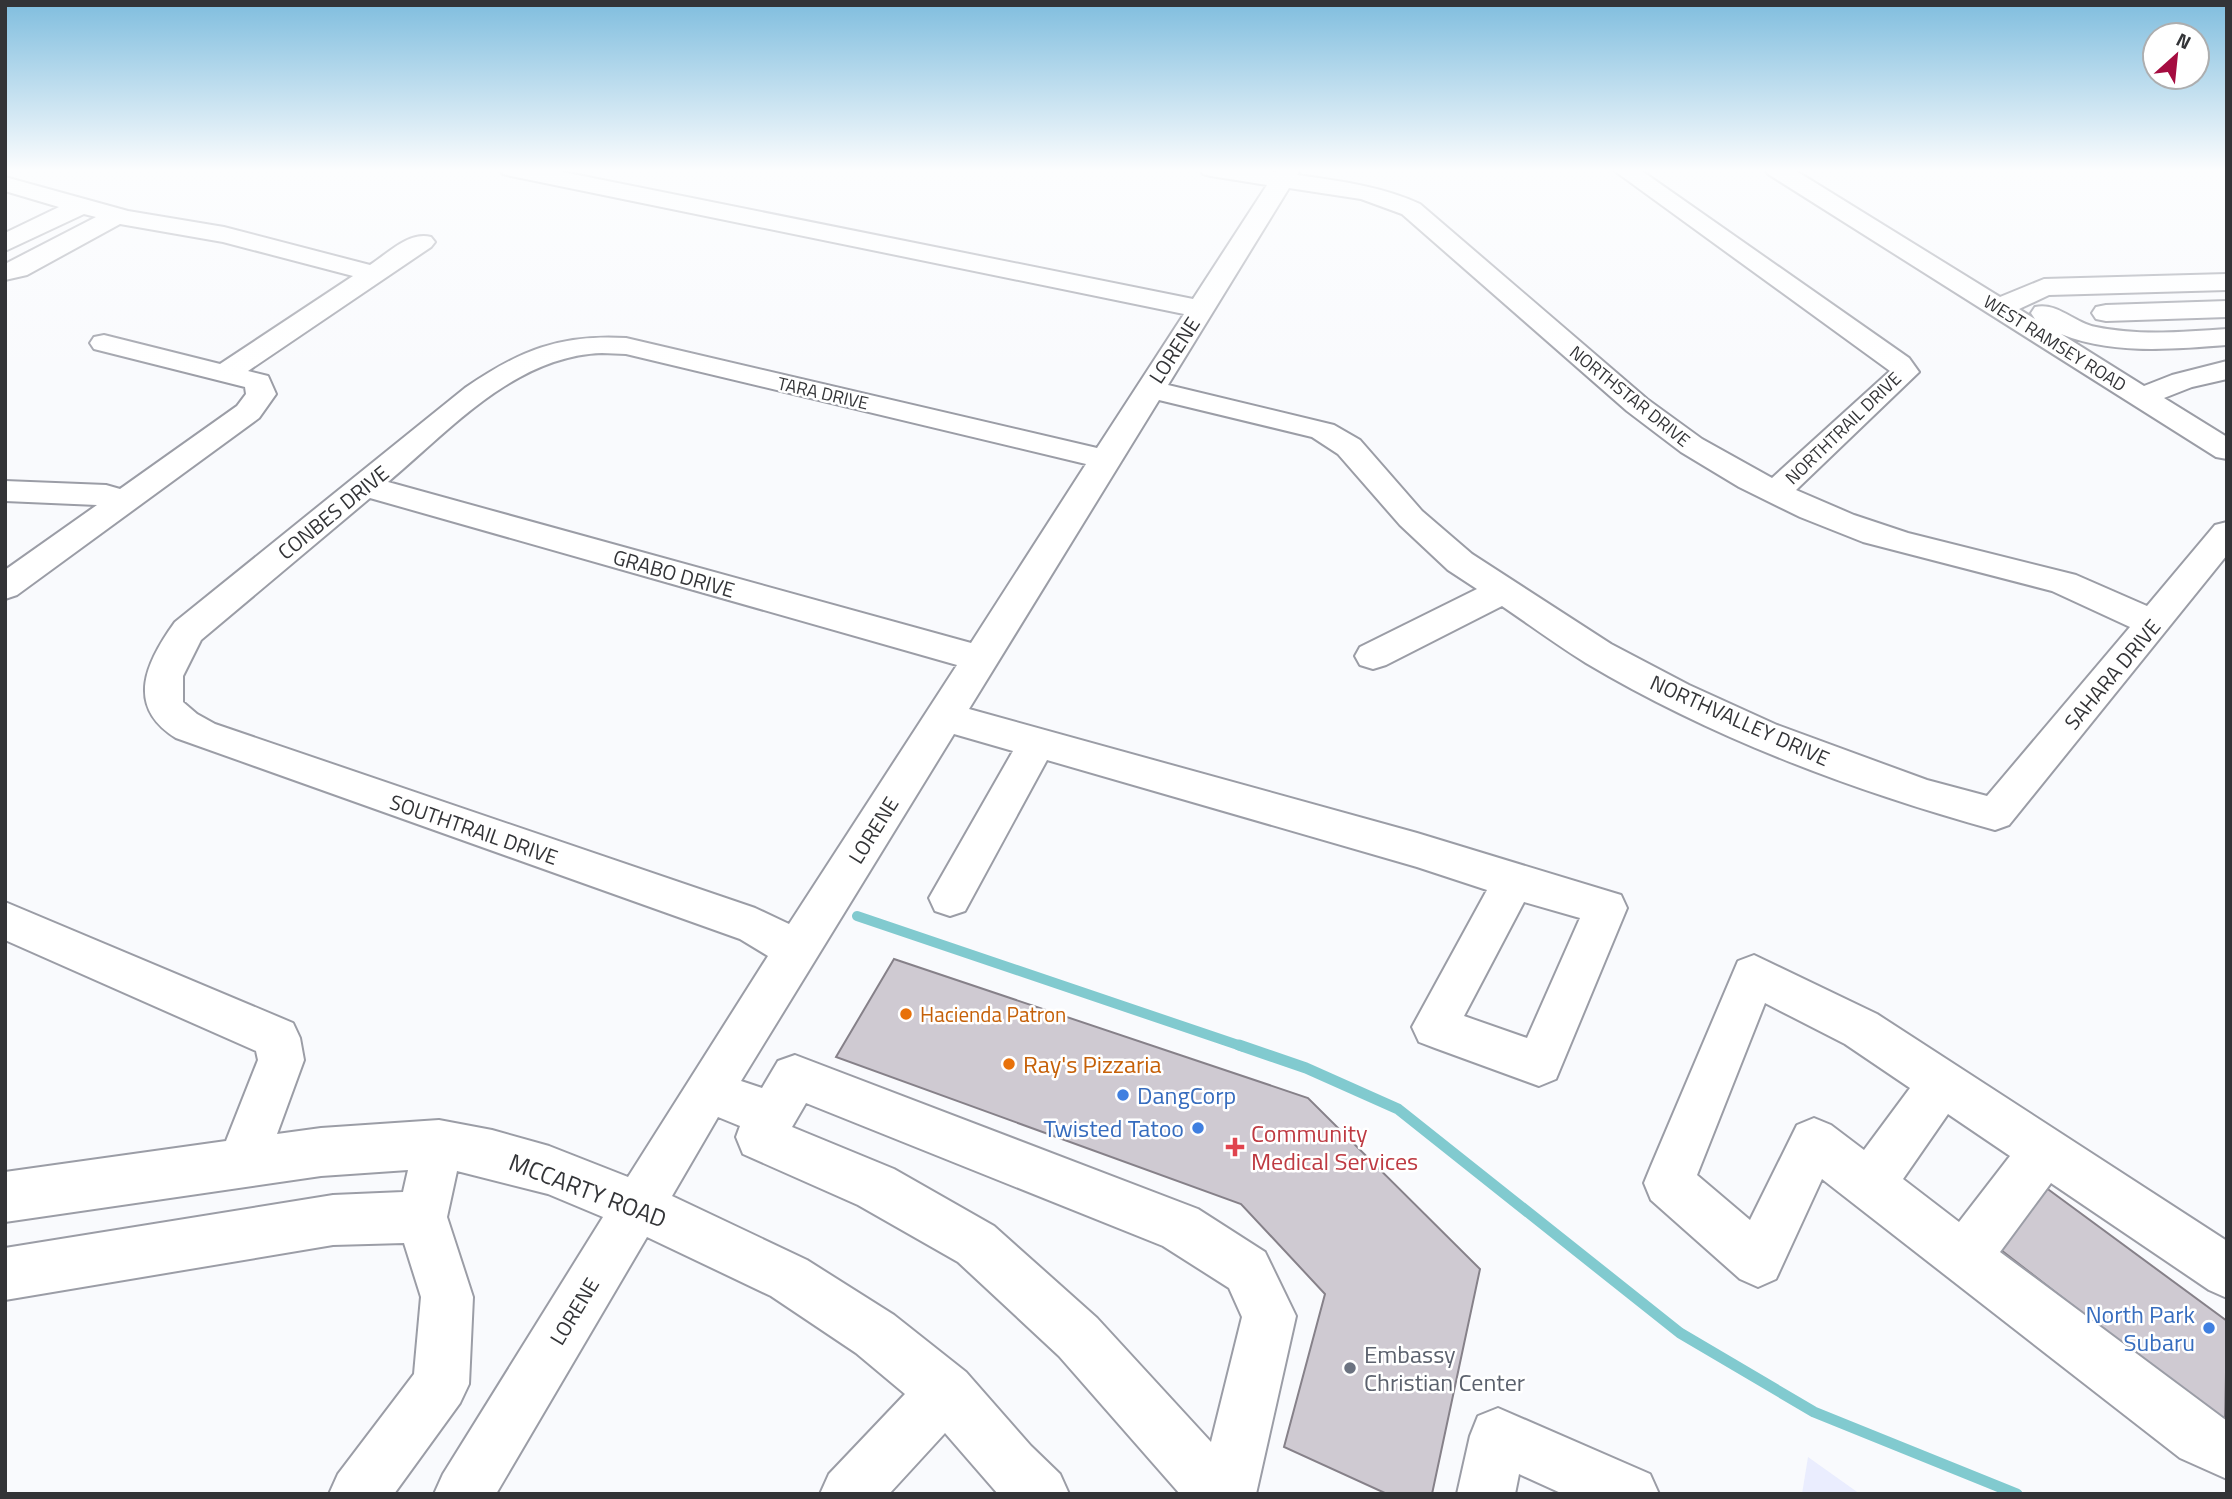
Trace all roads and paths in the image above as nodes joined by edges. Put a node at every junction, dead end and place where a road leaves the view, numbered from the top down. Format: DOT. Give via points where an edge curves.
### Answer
graph roads {
  1 [pos="74,239"];
  2 [pos="239,239"];
  3 [pos="855,239"];
  4 [pos="1244,239"];
  5 [pos="1446,239"];
  6 [pos="1722,239"];
  7 [pos="1898,239"];
  8 [pos="422,242"];
  9 [pos="5,272"];
  10 [pos="373,274"];
  11 [pos="2227,282"];
  12 [pos="2009,303"];
  13 [pos="1200,309"];
  14 [pos="2227,309"];
  15 [pos="2051,329"];
  16 [pos="2227,337"];
  17 [pos="104,343"];
  18 [pos="540,354"];
  19 [pos="2227,370"];
  20 [pos="224,374"];
  21 [pos="1149,389"];
  22 [pos="2141,397"];
  23 [pos="2227,450"];
  24 [pos="1105,459"];
  25 [pos="365,486"];
  26 [pos="5,491"];
  27 [pos="1775,493"];
  28 [pos="126,501"];
  29 [pos="2227,533"];
  30 [pos="5,587"];
  31 [pos="1501,592"];
  32 [pos="2154,624"];
  33 [pos="1373,656"];
  34 [pos="982,659"];
  35 [pos="161,697"];
  36 [pos="945,717"];
  37 [pos="1037,744"];
  38 [pos="1995,814"];
  39 [pos="1514,881"];
  40 [pos="950,898"];
  41 [pos="5,920"];
  42 [pos="797,950"];
  43 [pos="1942,1083"];
  44 [pos="708,1091"];
  45 [pos="772,1115"];
  46 [pos="439,1144"];
  47 [pos="2045,1151"];
  48 [pos="242,1163"];
  49 [pos="1869,1185"];
  50 [pos="5,1196"];
  51 [pos="637,1206"];
  52 [pos="422,1217"];
  53 [pos="1964,1257"];
  54 [pos="2227,1272"];
  55 [pos="5,1274"];
  56 [pos="946,1392"];
  57 [pos="2227,1451"];
  58 [pos="1017,1485"];
  59 [pos="358,1494"];
  60 [pos="463,1494"];
  61 [pos="849,1494"];
  62 [pos="1219,1494"];
  63 [pos="1227,1494"];
  64 [pos="1486,1494"];
  65 [pos="1630,1494"];
  1 -- 9 [label="street"];
  2 -- 10 [label="street"];
  3 -- 13 [label="street"];
  4 -- 13 [label="street, LORENE"];
  5 -- 27 [label="street, NORTHSTAR DRIVE" via="1671,432"];
  6 -- 27 [label="street, NORTHTRAIL DRIVE" via="1905,372"];
  7 -- 12 [label="street, WEST RAMSEY ROAD"];
  8 -- 10 [label="street"];
  10 -- 20 [label="street"];
  11 -- 12 [label="street" via="2044,287"];
  12 -- 15 [label="street, WEST RAMSEY ROAD"];
  13 -- 21 [label="street, LORENE"];
  14 -- 15 [label="street" via="2073,314"];
  15 -- 16 [label="street" via="2122,339"];
  15 -- 22 [label="street, WEST RAMSEY ROAD"];
  17 -- 20 [label="street"];
  18 -- 24 [label="street, TARA DRIVE" via="587,345 626,346"];
  18 -- 25 [label="street, CONBES DRIVE" via="474,394"];
  19 -- 22 [label="street"];
  20 -- 28 [label="street" via="257,382 261,394 248,412"];
  21 -- 24 [label="street, LORENE"];
  21 -- 31 [label="street, NORTHVALLEY DRIVE" via="1323,431 1349,447 1411,518"];
  22 -- 23 [label="street, WEST RAMSEY ROAD"];
  24 -- 34 [label="street, LORENE"];
  25 -- 34 [label="street, GRABO DRIVE"];
  25 -- 35 [label="street, CONBES DRIVE" via="188,631 165,670"];
  26 -- 28 [label="street" via="106,495"];
  27 -- 32 [label="street, NORTHSTAR DRIVE" via="1925,550 2052,579"];
  28 -- 30 [label="street"];
  29 -- 32 [label="street, SAHARA DRIVE"];
  31 -- 33 [label="street"];
  31 -- 38 [label="street, NORTHVALLEY DRIVE" via="1598,653 1764,735 1921,794"];
  32 -- 38 [label="street, SAHARA DRIVE"];
  34 -- 36 [label="street, LORENE"];
  35 -- 42 [label="street, SOUTHTRAIL DRIVE" via="175,719 202,734 755,926"];
  36 -- 37 [label="street"];
  36 -- 42 [label="street, LORENE"];
  37 -- 39 [label="street"];
  37 -- 40 [label="street"];
  39 -- 39 [label="street" via="1435,1027 1539,1064 1606,908"];
  41 -- 48 [label="street" via="277,1038 281,1060"];
  42 -- 44 [label="street, LORENE"];
  43 -- 47 [label="street"];
  43 -- 49 [label="street"];
  43 -- 49 [label="street" via="1861,1029 1754,975 1669,1183 1758,1261 1814,1142"];
  44 -- 45 [label="street"];
  44 -- 51 [label="street, LORENE"];
  45 -- 62 [label="street" via="760,1137 876,1187 976,1244 1078,1337"];
  45 -- 63 [label="street" via="794,1077 1180,1227 1247,1270 1269,1316"];
  46 -- 48 [label="street, MCCARTY ROAD"];
  46 -- 51 [label="street, MCCARTY ROAD" via="549,1170"];
  46 -- 52 [label="street"];
  47 -- 53 [label="street"];
  47 -- 54 [label="street"];
  48 -- 50 [label="street, MCCARTY ROAD"];
  49 -- 53 [label="street"];
  51 -- 56 [label="street, MCCARTY ROAD" via="789,1278 876,1334"];
  51 -- 60 [label="street, LORENE"];
  52 -- 55 [label="street" via="333,1220"];
  52 -- 59 [label="street" via="447,1297 441,1384"];
  53 -- 57 [label="street" via="2200,1438"];
  56 -- 58 [label="street, MCCARTY ROAD"];
  56 -- 61 [label="street"];
  64 -- 65 [label="street" via="1498,1436"];
}
